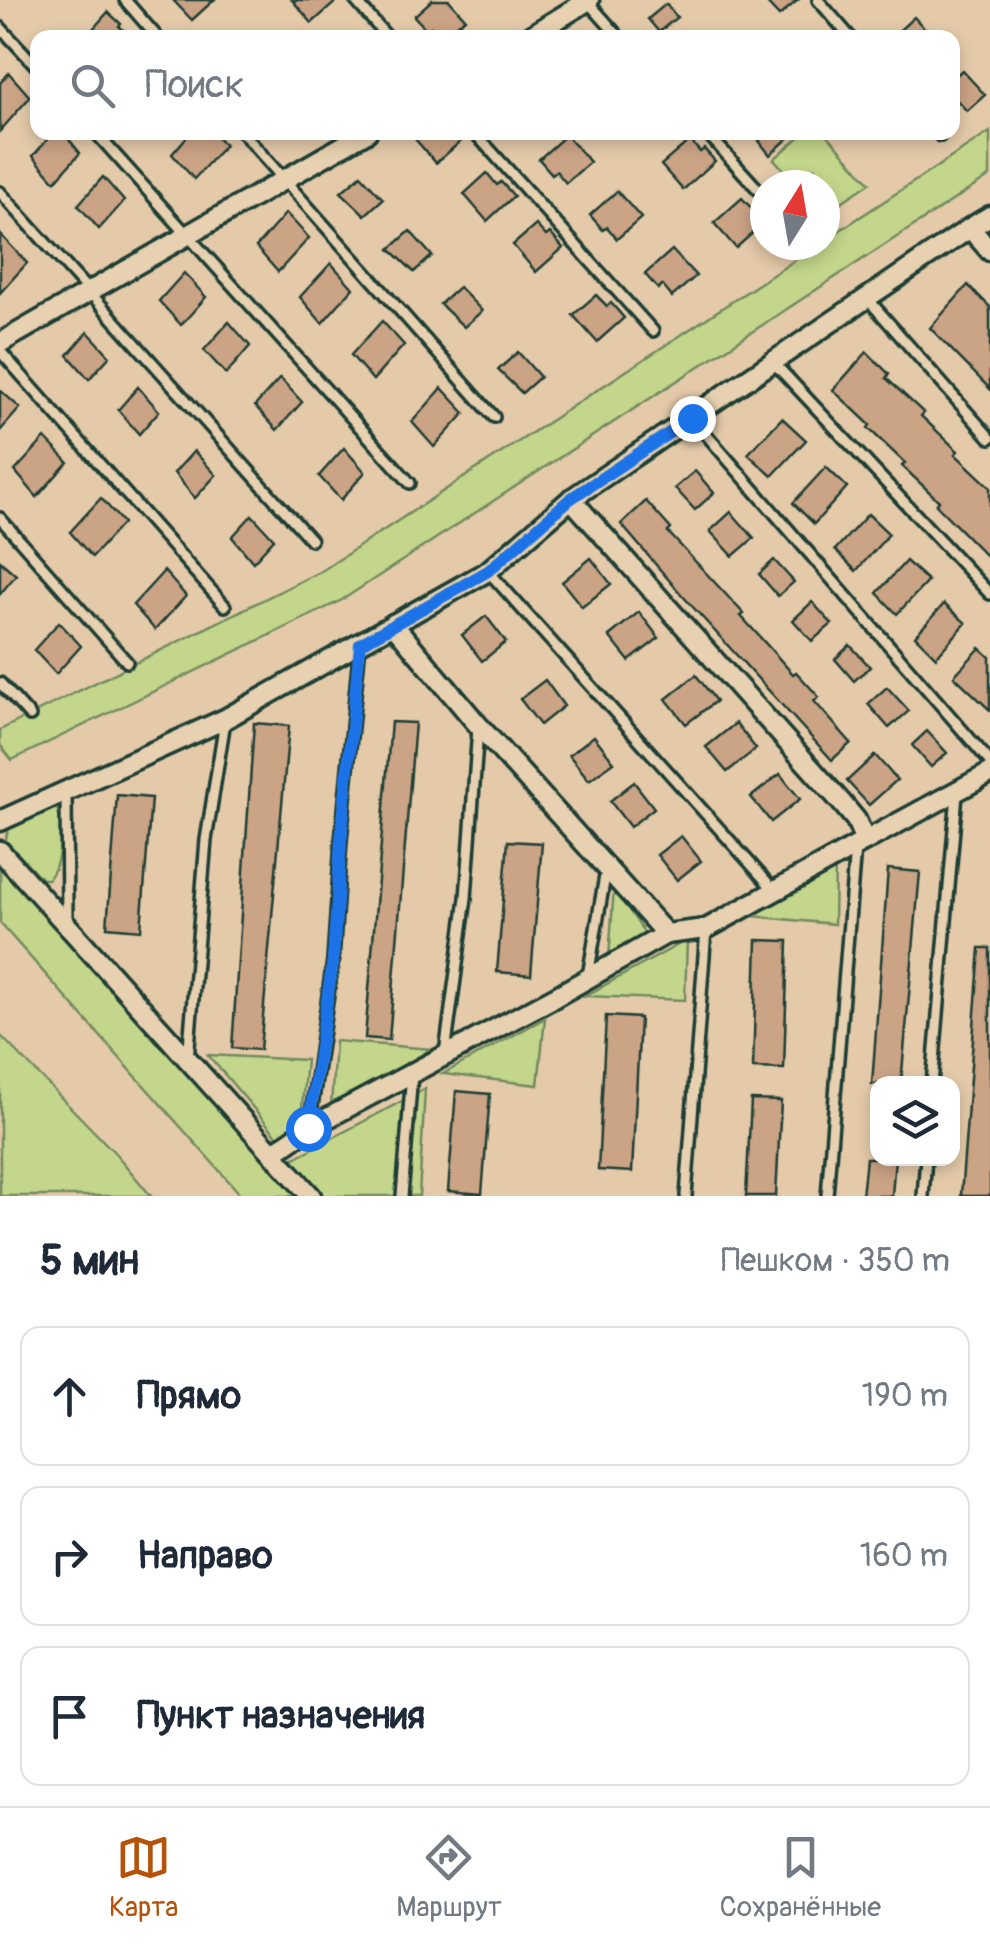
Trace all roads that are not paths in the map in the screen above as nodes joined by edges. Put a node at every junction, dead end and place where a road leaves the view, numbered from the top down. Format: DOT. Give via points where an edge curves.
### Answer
graph roads {
  1 [pos="125,0"];
  2 [pos="354,0"];
  3 [pos="587,0"];
  4 [pos="818,0"];
  5 [pos="0,27"];
  6 [pos="151,30"];
  7 [pos="381,30"];
  8 [pos="540,30"];
  9 [pos="613,30"];
  10 [pos="845,30"];
  11 [pos="30,59"];
  12 [pos="102,140"];
  13 [pos="249,140"];
  14 [pos="353,140"];
  15 [pos="481,140"];
  16 [pos="713,140"];
  17 [pos="284,180"];
  18 [pos="750,180"];
  19 [pos="0,192"];
  20 [pos="990,216"];
  21 [pos="970,228"];
  22 [pos="187,235"];
  23 [pos="990,251"];
  24 [pos="89,292"];
  25 [pos="866,298"];
  26 [pos="652,331"];
  27 [pos="0,343"];
  28 [pos="0,351"];
  29 [pos="774,364"];
  30 [pos="494,417"];
  31 [pos="692,418"];
  32 [pos="990,438"];
  33 [pos="410,483"];
  34 [pos="570,499"];
  35 [pos="0,518"];
  36 [pos="310,540"];
  37 [pos="488,571"];
  38 [pos="990,594"];
  39 [pos="225,606"];
  40 [pos="394,624"];
  41 [pos="360,644"];
  42 [pos="128,662"];
  43 [pos="0,682"];
  44 [pos="30,716"];
  45 [pos="225,719"];
  46 [pos="478,726"];
  47 [pos="990,762"];
  48 [pos="990,773"];
  49 [pos="66,788"];
  50 [pos="958,791"];
  51 [pos="0,820"];
  52 [pos="860,844"];
  53 [pos="0,851"];
  54 [pos="606,870"];
  55 [pos="775,891"];
  56 [pos="66,922"];
  57 [pos="706,929"];
  58 [pos="666,934"];
  59 [pos="588,977"];
  60 [pos="445,1053"];
  61 [pos="188,1059"];
  62 [pos="412,1072"];
  63 [pos="933,1076"];
  64 [pos="308,1128"];
  65 [pos="274,1152"];
  66 [pos="925,1166"];
  67 [pos="312,1196"];
  68 [pos="402,1196"];
  69 [pos="686,1196"];
  70 [pos="827,1196"];
  71 [pos="923,1196"];
  1 -- 6 [label="lane"];
  2 -- 7 [label="lane"];
  3 -- 8 [label="street"];
  3 -- 9 [label="lane"];
  4 -- 10 [label="lane"];
  5 -- 11 [label="lane"];
  12 -- 22 [label="lane"];
  13 -- 17 [label="lane"];
  14 -- 17 [label="street"];
  15 -- 26 [label="lane"];
  16 -- 18 [label="lane"];
  17 -- 22 [label="street"];
  17 -- 30 [label="lane"];
  19 -- 24 [label="lane"];
  20 -- 21 [label="street"];
  21 -- 23 [label="street"];
  21 -- 25 [label="street"];
  22 -- 24 [label="street"];
  22 -- 33 [label="lane"];
  24 -- 27 [label="street"];
  24 -- 36 [label="lane"];
  25 -- 29 [label="street"];
  25 -- 32 [label="lane"];
  28 -- 39 [label="lane"];
  29 -- 31 [label="street"];
  29 -- 38 [label="lane"];
  31 -- 34 [label="street"];
  31 -- 47 [label="lane"];
  34 -- 37 [label="street"];
  34 -- 52 [label="street" via="841,802 856,820"];
  35 -- 42 [label="lane"];
  37 -- 40 [label="street"];
  37 -- 55 [label="lane"];
  40 -- 41 [label="street"];
  40 -- 46 [label="street"];
  41 -- 45 [label="street"];
  41 -- 64 [label="lane" via="333,960"];
  43 -- 44 [label="lane"];
  45 -- 49 [label="street"];
  45 -- 61 [label="lane" via="206,840"];
  46 -- 54 [label="street"];
  46 -- 60 [label="lane" via="466,898"];
  48 -- 50 [label="street"];
  49 -- 51 [label="street"];
  49 -- 56 [label="lane"];
  50 -- 52 [label="street"];
  50 -- 63 [label="lane"];
  52 -- 55 [label="street"];
  52 -- 70 [label="lane"];
  53 -- 56 [label="street"];
  54 -- 58 [label="street"];
  54 -- 59 [label="lane"];
  55 -- 57 [label="street"];
  56 -- 61 [label="street"];
  57 -- 58 [label="street"];
  57 -- 69 [label="lane"];
  58 -- 59 [label="street"];
  59 -- 60 [label="street"];
  60 -- 62 [label="street"];
  61 -- 65 [label="street"];
  62 -- 64 [label="street"];
  62 -- 68 [label="lane"];
  64 -- 65 [label="street"];
  65 -- 67 [label="street"];
  66 -- 71 [label="lane"];
}
